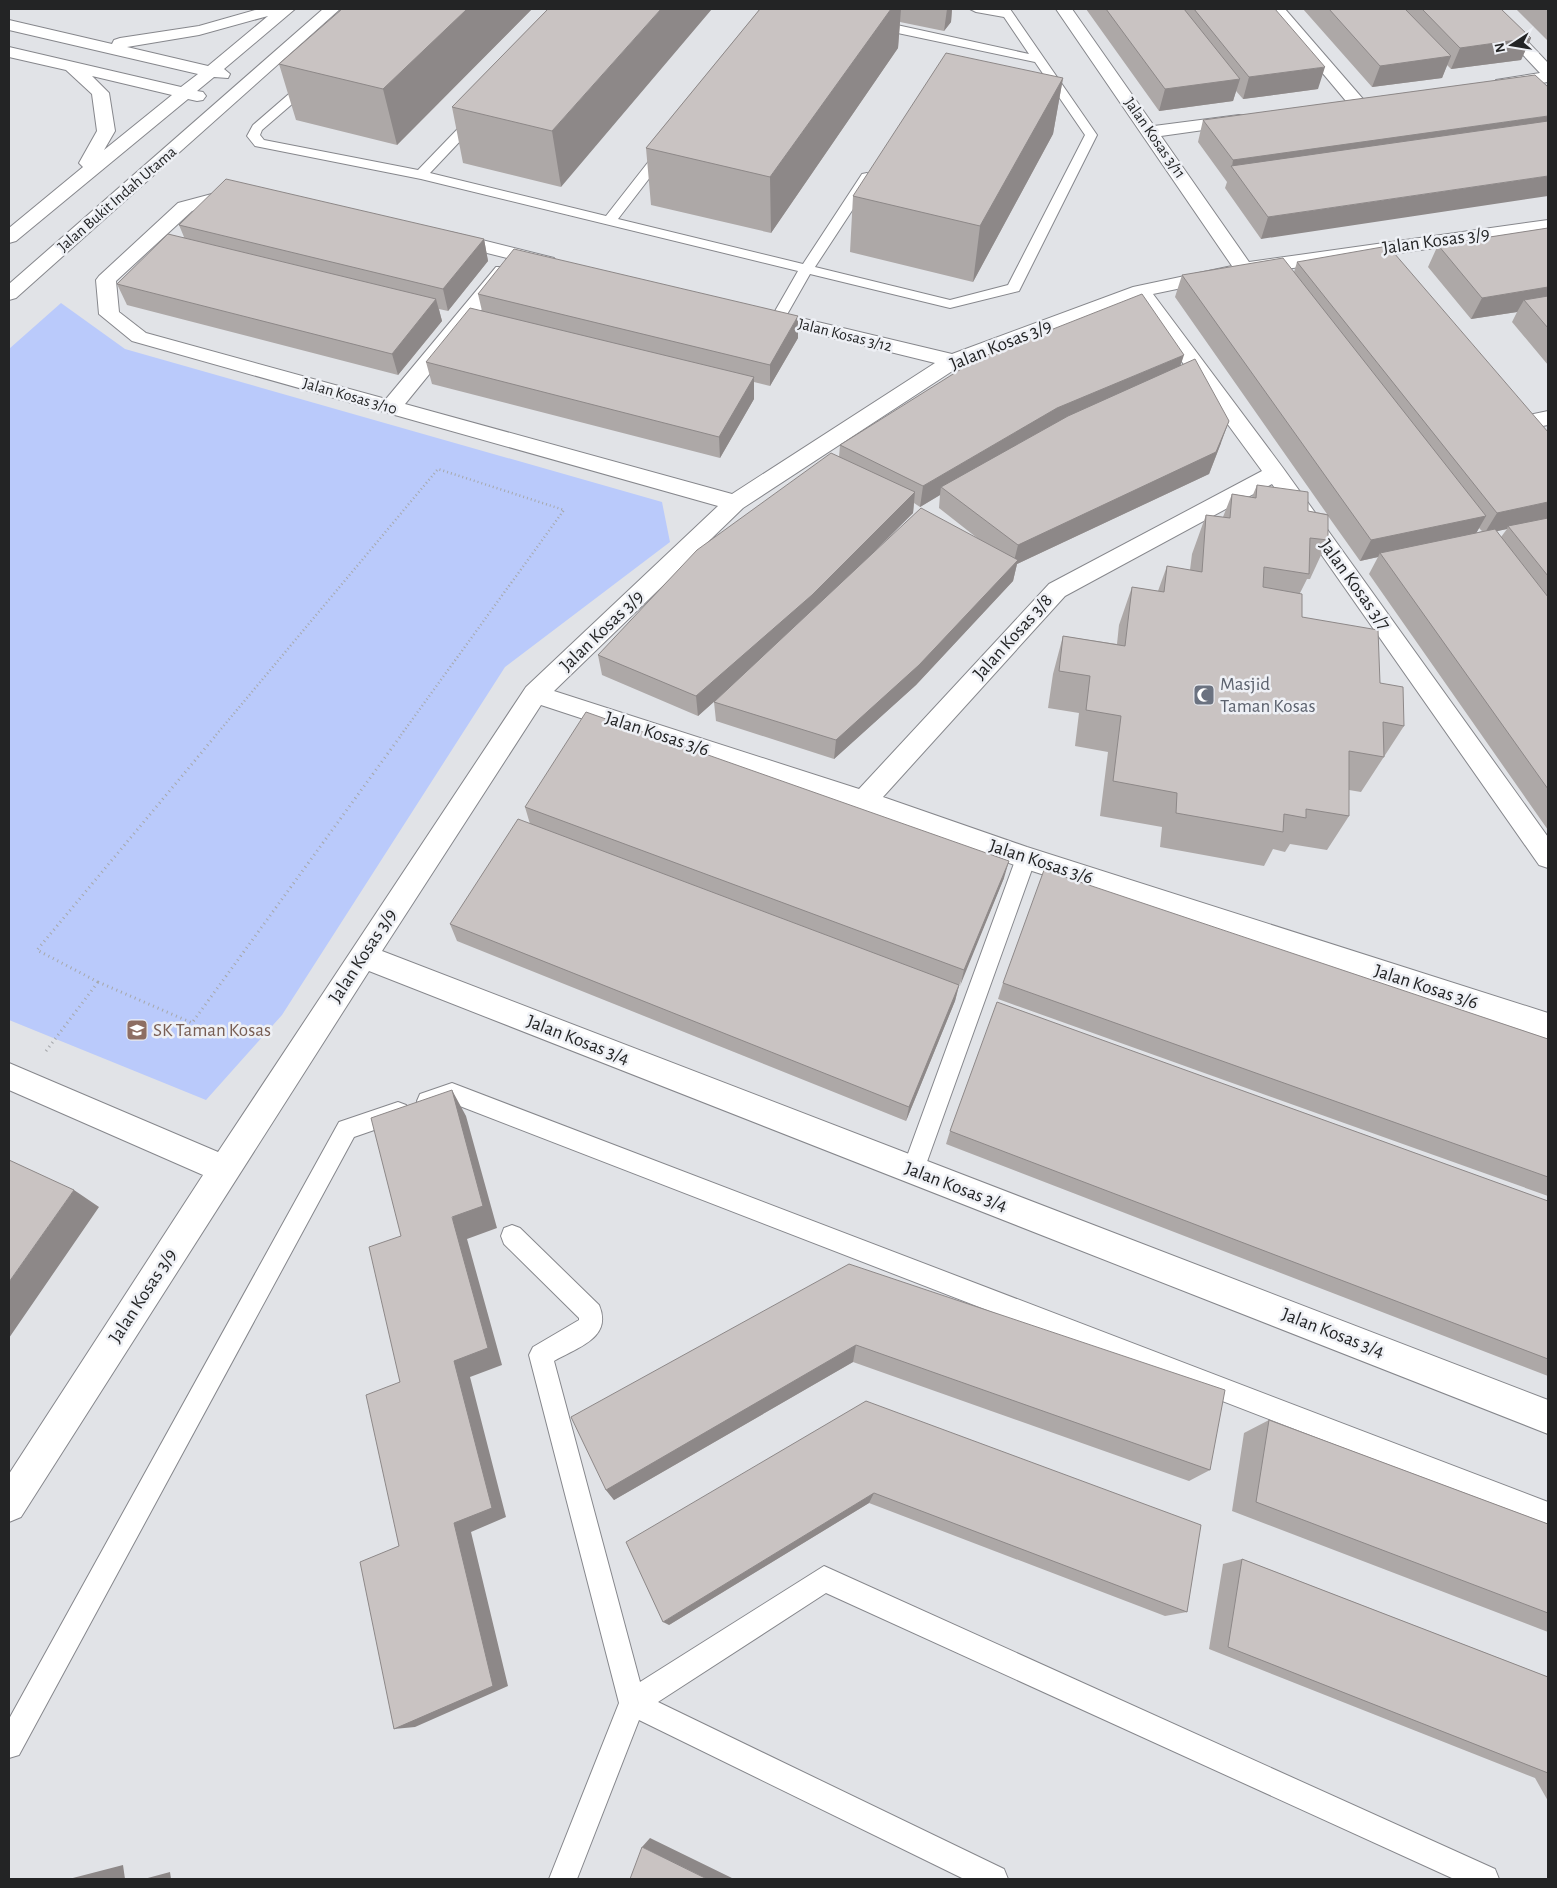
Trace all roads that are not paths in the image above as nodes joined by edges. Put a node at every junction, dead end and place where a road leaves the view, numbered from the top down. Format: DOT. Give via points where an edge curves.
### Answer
graph roads {
  1 [pos="275,9"];
  2 [pos="287,9"];
  3 [pos="332,9"];
  4 [pos="976,9"];
  5 [pos="1064,9"];
  6 [pos="1277,9"];
  7 [pos="1488,9"];
  8 [pos="1006,12"];
  9 [pos="860,21"];
  10 [pos="9,25"];
  11 [pos="96,45"];
  12 [pos="9,52"];
  13 [pos="1041,60"];
  14 [pos="72,67"];
  15 [pos="210,71"];
  16 [pos="1548,72"];
  17 [pos="1548,77"];
  18 [pos="315,78"];
  19 [pos="250,80"];
  20 [pos="1481,86"];
  21 [pos="183,93"];
  22 [pos="1376,100"];
  23 [pos="225,103"];
  24 [pos="1357,103"];
  25 [pos="1337,106"];
  26 [pos="483,110"];
  27 [pos="1259,117"];
  28 [pos="1152,132"];
  29 [pos="670,142"];
  30 [pos="877,162"];
  31 [pos="421,175"];
  32 [pos="80,177"];
  33 [pos="255,192"];
  34 [pos="610,221"];
  35 [pos="1548,226"];
  36 [pos="432,233"];
  37 [pos="9,237"];
  38 [pos="516,254"];
  39 [pos="565,266"];
  40 [pos="806,269"];
  41 [pos="1244,269"];
  42 [pos="1140,291"];
  43 [pos="9,294"];
  44 [pos="749,311"];
  45 [pos="778,318"];
  46 [pos="953,361"];
  47 [pos="391,407"];
  48 [pos="1548,418"];
  49 [pos="1543,441"];
  50 [pos="1275,473"];
  51 [pos="735,503"];
  52 [pos="535,694"];
  53 [pos="864,800"];
  54 [pos="1548,857"];
  55 [pos="1026,858"];
  56 [pos="363,956"];
  57 [pos="1548,1026"];
  58 [pos="16,1079"];
  59 [pos="224,1170"];
  60 [pos="913,1170"];
  61 [pos="512,1236"];
  62 [pos="1548,1417"];
  63 [pos="9,1505"];
  64 [pos="1548,1515"];
  65 [pos="632,1703"];
  66 [pos="9,1745"];
  67 [pos="563,1879"];
  68 [pos="994,1879"];
  69 [pos="1485,1879"];
  1 -- 11 [label="street" via="223,26 169,38"];
  2 -- 15 [label="street"];
  3 -- 19 [label="street, Jalan Bukit Indah Utama"];
  4 -- 8 [label="lane"];
  5 -- 28 [label="street, Jalan Kosas 3/11"];
  6 -- 24 [label="street"];
  7 -- 16 [label="street"];
  8 -- 13 [label="lane"];
  9 -- 13 [label="lane"];
  10 -- 11 [label="street"];
  11 -- 15 [label="street"];
  12 -- 14 [label="street"];
  13 -- 40 [label="lane" via="1091,135 1014,288 950,304"];
  14 -- 21 [label="street"];
  14 -- 32 [label="street" via="100,93 106,131"];
  15 -- 19 [label="street"];
  15 -- 21 [label="street"];
  17 -- 20 [label="street"];
  18 -- 31 [label="lane" via="257,128 253,136 260,143"];
  19 -- 23 [label="street, Jalan Bukit Indah Utama"];
  21 -- 23 [label="street"];
  21 -- 32 [label="street"];
  22 -- 24 [label="street"];
  23 -- 43 [label="street, Jalan Bukit Indah Utama"];
  24 -- 25 [label="street"];
  26 -- 31 [label="lane"];
  27 -- 28 [label="street"];
  28 -- 41 [label="street, Jalan Kosas 3/11"];
  29 -- 34 [label="lane"];
  30 -- 40 [label="lane"];
  31 -- 34 [label="lane"];
  32 -- 37 [label="street"];
  33 -- 47 [label="street, Jalan Kosas 3/10" via="236,192 185,207 106,280 109,314 139,337"];
  34 -- 40 [label="lane"];
  35 -- 41 [label="street, Jalan Kosas 3/9" via="1383,256"];
  36 -- 38 [label="street"];
  38 -- 39 [label="street"];
  38 -- 47 [label="street"];
  40 -- 45 [label="lane"];
  41 -- 42 [label="street, Jalan Kosas 3/9"];
  42 -- 46 [label="street, Jalan Kosas 3/9"];
  42 -- 50 [label="street, Jalan Kosas 3/7"];
  44 -- 45 [label="street, Jalan Kosas 3/12"];
  45 -- 46 [label="street, Jalan Kosas 3/12"];
  46 -- 51 [label="street, Jalan Kosas 3/9"];
  47 -- 51 [label="street, Jalan Kosas 3/10"];
  48 -- 49 [label="street" via="1519,414"];
  50 -- 53 [label="street, Jalan Kosas 3/8" via="1057,590"];
  50 -- 54 [label="street, Jalan Kosas 3/7"];
  51 -- 52 [label="street, Jalan Kosas 3/9"];
  52 -- 53 [label="street, Jalan Kosas 3/6"];
  52 -- 56 [label="street, Jalan Kosas 3/9"];
  53 -- 55 [label="street, Jalan Kosas 3/6"];
  55 -- 57 [label="street, Jalan Kosas 3/6"];
  55 -- 60 [label="lane"];
  56 -- 59 [label="street, Jalan Kosas 3/9"];
  56 -- 60 [label="street, Jalan Kosas 3/4"];
  58 -- 59 [label="street"];
  59 -- 63 [label="street, Jalan Kosas 3/9"];
  60 -- 62 [label="street, Jalan Kosas 3/4"];
  61 -- 65 [label="lane" via="591,1313 590,1327 541,1355"];
  64 -- 66 [label="lane" via="452,1093 347,1129"];
  65 -- 67 [label="lane"];
  65 -- 68 [label="lane"];
  65 -- 69 [label="lane" via="824,1579"];
}
